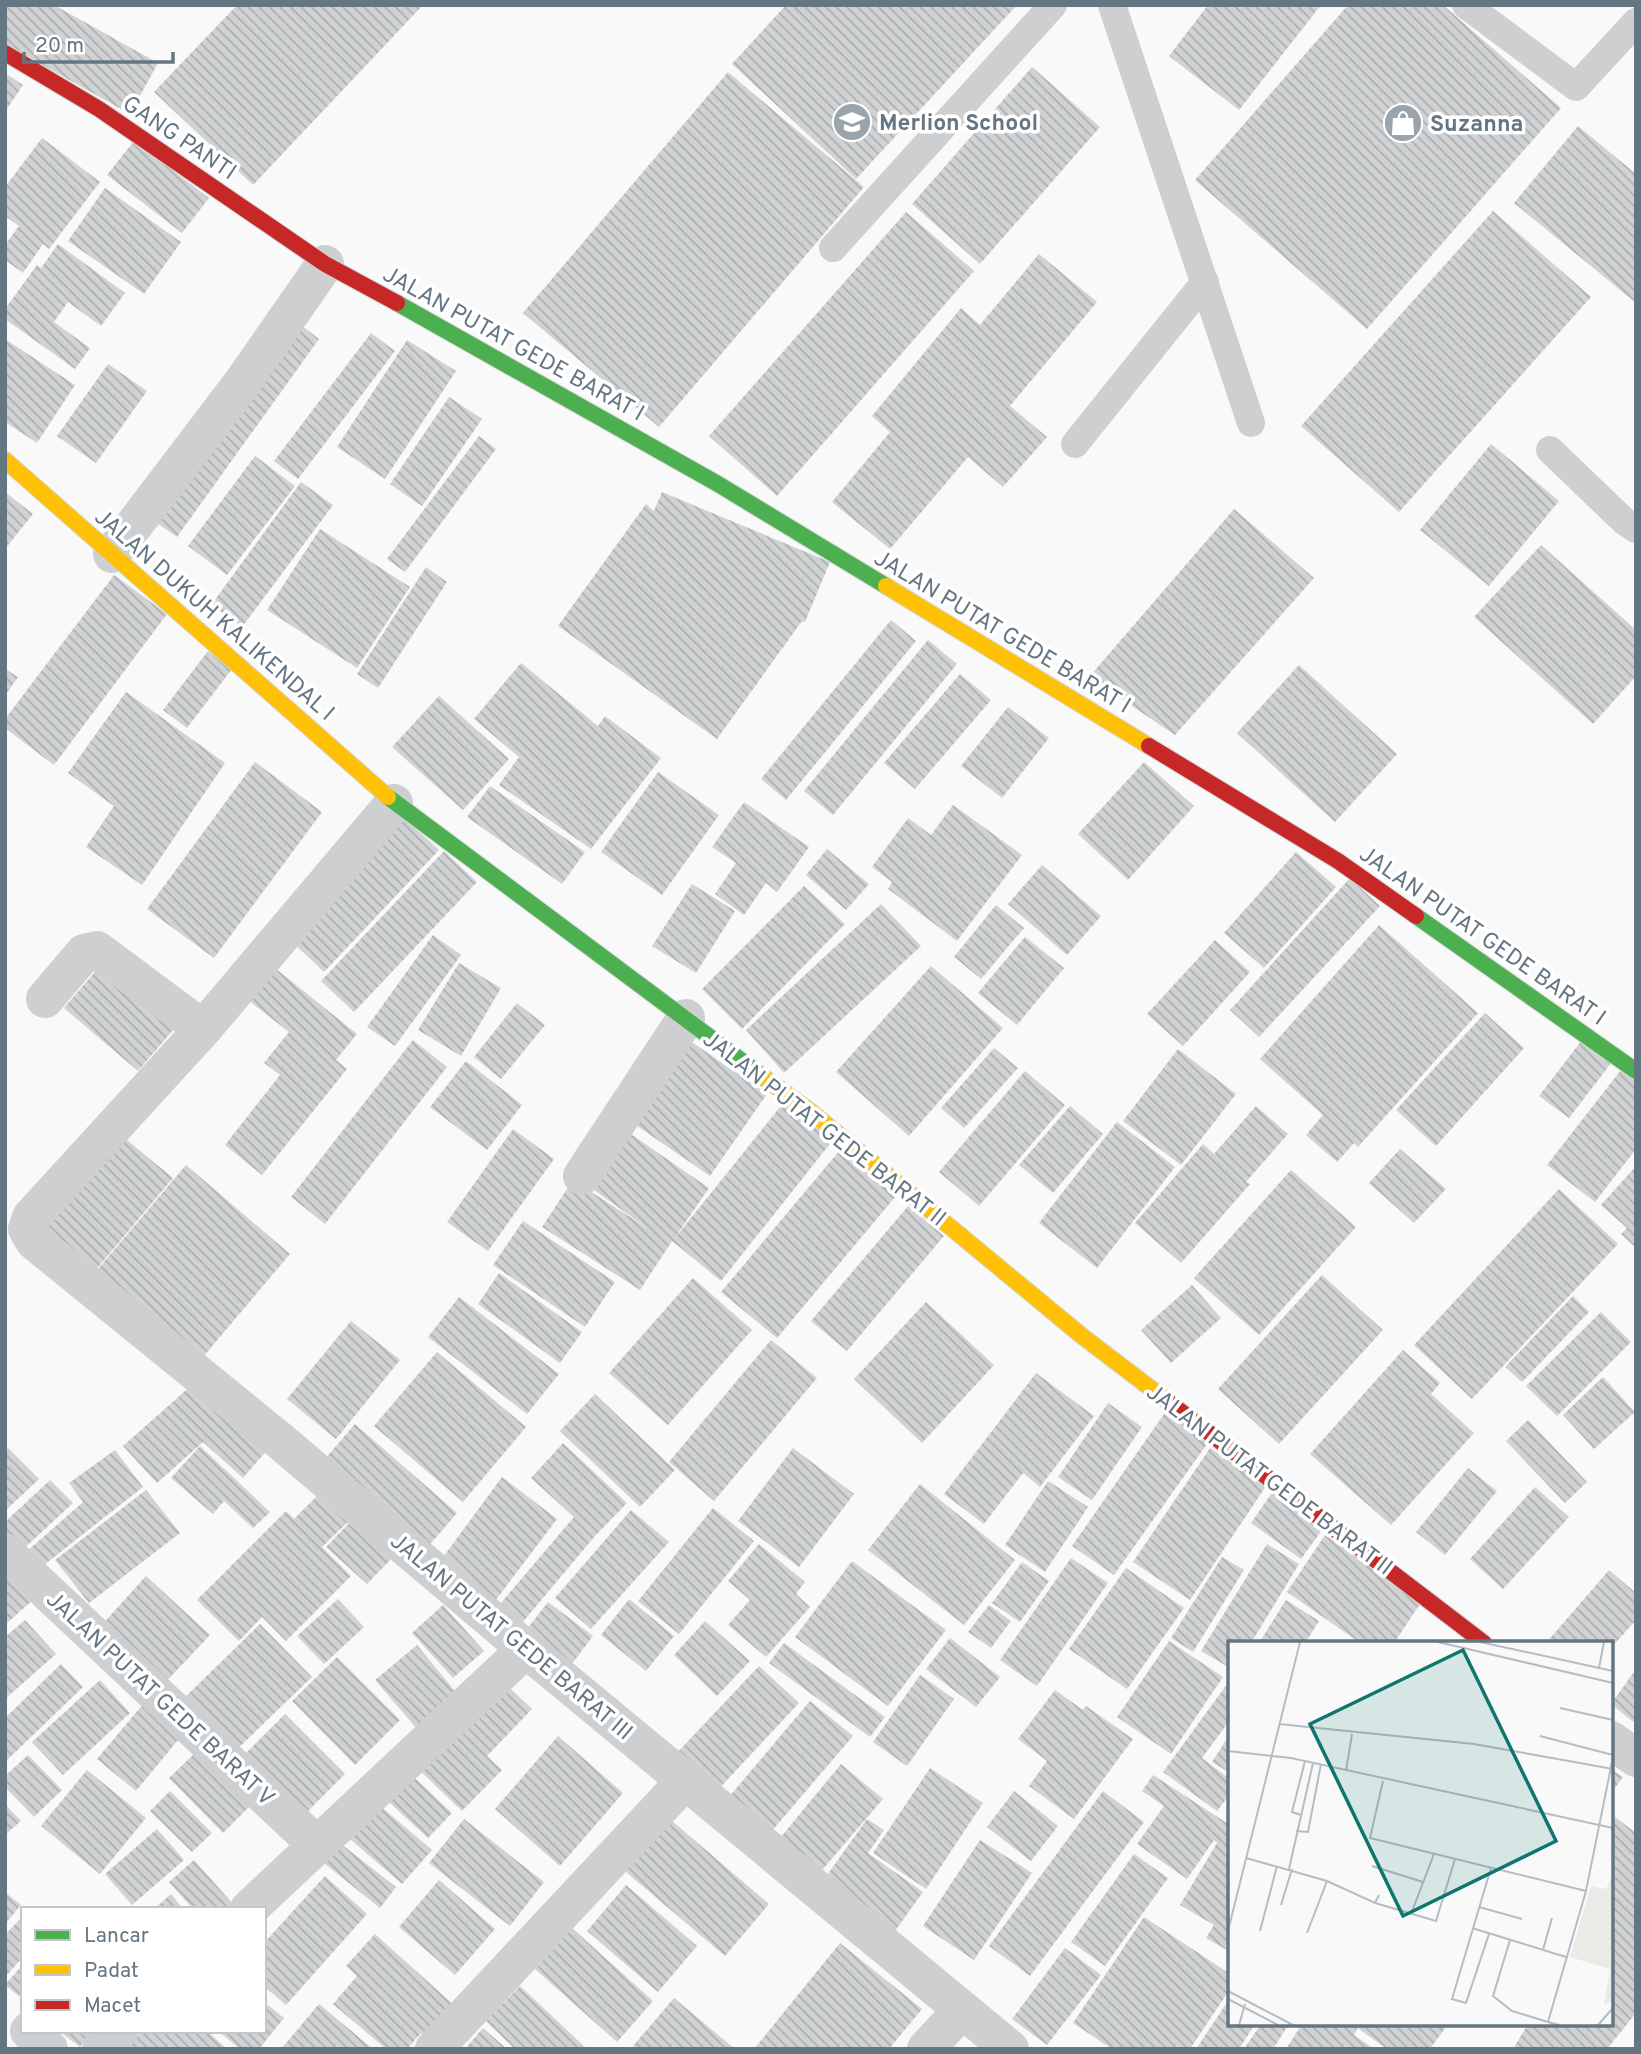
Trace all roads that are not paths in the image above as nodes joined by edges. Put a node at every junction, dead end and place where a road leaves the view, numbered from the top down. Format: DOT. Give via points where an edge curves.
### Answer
graph roads {
  1 [pos="1053,5"];
  2 [pos="1112,5"];
  3 [pos="1466,5"];
  4 [pos="1636,22"];
  5 [pos="5,53"];
  6 [pos="833,248"];
  7 [pos="325,264"];
  8 [pos="1205,282"];
  9 [pos="1251,423"];
  10 [pos="1075,444"];
  11 [pos="1550,450"];
  12 [pos="5,460"];
  13 [pos="1636,529"];
  14 [pos="112,554"];
  15 [pos="394,803"];
  16 [pos="45,999"];
  17 [pos="687,1018"];
  18 [pos="203,1029"];
  19 [pos="1636,1071"];
  20 [pos="582,1176"];
  21 [pos="5,1552"];
  22 [pos="1480,1641"];
  23 [pos="526,1649"];
  24 [pos="1613,1741"];
  25 [pos="1636,1758"];
  26 [pos="685,1781"];
  27 [pos="317,1845"];
  28 [pos="251,1907"];
  29 [pos="5,2010"];
  30 [pos="962,2010"];
  31 [pos="21,2023"];
  32 [pos="31,2033"];
  33 [pos="117,2033"];
  34 [pos="49,2049"];
  35 [pos="100,2049"];
  36 [pos="434,2049"];
  37 [pos="926,2049"];
  38 [pos="1010,2049"];
  1 -- 6 [label="lane"];
  2 -- 8 [label="lane"];
  3 -- 4 [label="lane" via="1576,87"];
  5 -- 7 [label="street, GANG PANTI" via="99,109"];
  7 -- 14 [label="street" via="242,383"];
  7 -- 19 [label="street, JALAN PUTAT GEDE BARAT I" via="718,484 1338,861"];
  8 -- 9 [label="lane"];
  8 -- 10 [label="lane"];
  11 -- 13 [label="lane"];
  12 -- 14 [label="street, JALAN DUKUH KALIKENDAL I"];
  14 -- 15 [label="street, JALAN DUKUH KALIKENDAL I"];
  15 -- 17 [label="street, JALAN PUTAT GEDE BARAT II"];
  15 -- 18 [label="street"];
  16 -- 18 [label="street" via="84,953 96,950"];
  17 -- 20 [label="street"];
  17 -- 22 [label="street, JALAN PUTAT GEDE BARAT II" via="810,1111 1083,1336"];
  18 -- 23 [label="street, JALAN PUTAT GEDE BARAT III" via="31,1217 27,1229 34,1241"];
  21 -- 27 [label="street, JALAN PUTAT GEDE BARAT V"];
  23 -- 26 [label="street, JALAN PUTAT GEDE BARAT III"];
  23 -- 27 [label="street"];
  24 -- 25 [label="street"];
  26 -- 30 [label="street, JALAN PUTAT GEDE BARAT III"];
  26 -- 36 [label="street"];
  27 -- 28 [label="street"];
  29 -- 31 [label="street"];
  30 -- 37 [label="street"];
  30 -- 38 [label="street, JALAN PUTAT GEDE BARAT III"];
  32 -- 34 [label="street"];
  33 -- 35 [label="street"];
}
